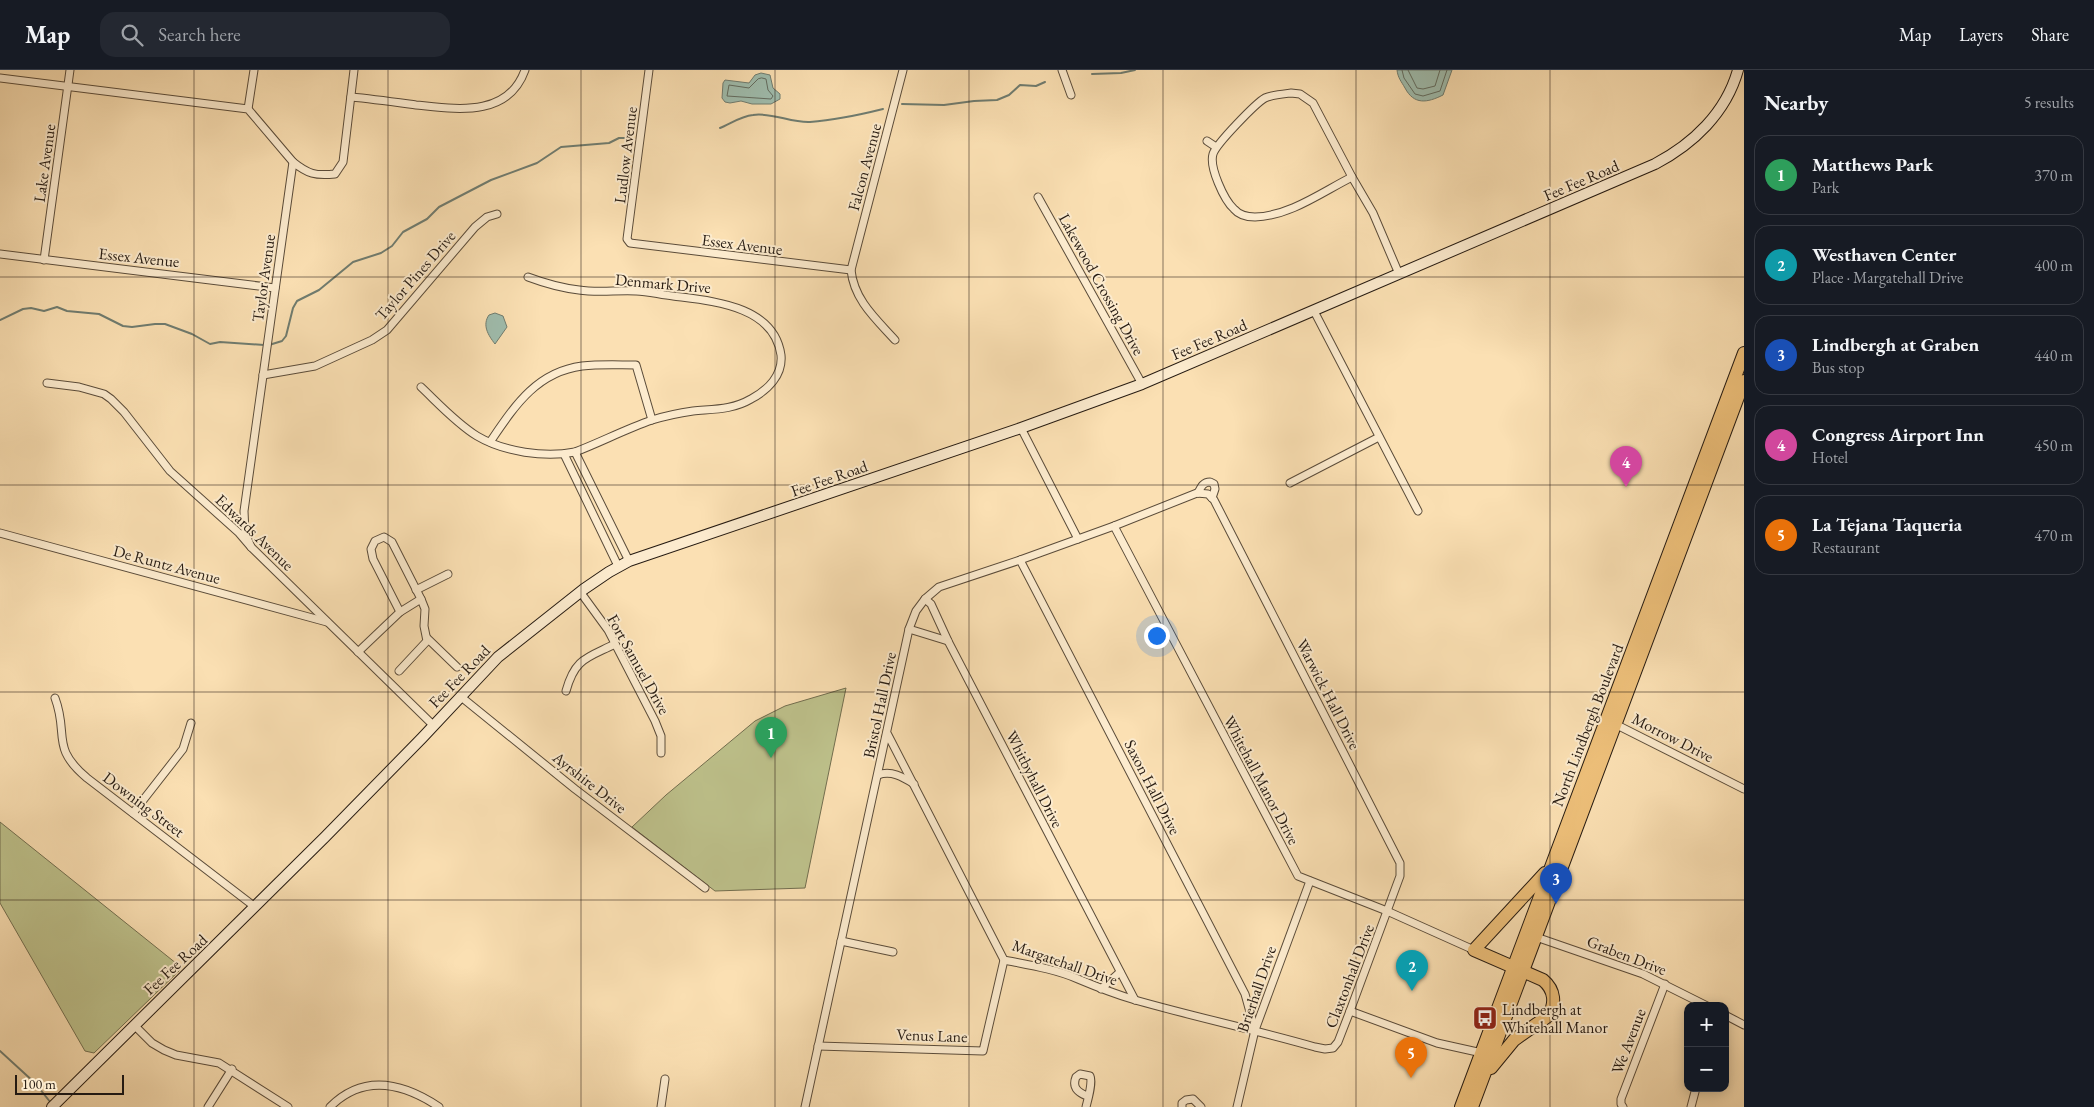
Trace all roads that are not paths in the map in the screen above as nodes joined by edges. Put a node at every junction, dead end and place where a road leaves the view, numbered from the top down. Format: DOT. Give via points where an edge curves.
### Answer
graph roads {
  1 [pos="70,70"];
  2 [pos="254,70"];
  3 [pos="354,70"];
  4 [pos="525,70"];
  5 [pos="649,70"];
  6 [pos="903,70"];
  7 [pos="1062,70"];
  8 [pos="1738,70"];
  9 [pos="0,78"];
  10 [pos="68,87"];
  11 [pos="1071,95"];
  12 [pos="351,97"];
  13 [pos="248,109"];
  14 [pos="1207,141"];
  15 [pos="1216,147"];
  16 [pos="293,162"];
  17 [pos="1352,177"];
  18 [pos="1038,197"];
  19 [pos="497,214"];
  20 [pos="630,243"];
  21 [pos="0,254"];
  22 [pos="44,260"];
  23 [pos="851,270"];
  24 [pos="1398,274"];
  25 [pos="528,277"];
  26 [pos="275,288"];
  27 [pos="1314,311"];
  28 [pos="895,340"];
  29 [pos="1744,353"];
  30 [pos="263,375"];
  31 [pos="1744,381"];
  32 [pos="47,383"];
  33 [pos="1142,384"];
  34 [pos="421,387"];
  35 [pos="652,420"];
  36 [pos="1021,428"];
  37 [pos="1379,438"];
  38 [pos="490,442"];
  39 [pos="576,452"];
  40 [pos="564,454"];
  41 [pos="1290,483"];
  42 [pos="1198,493"];
  43 [pos="1210,496"];
  44 [pos="1418,511"];
  45 [pos="1114,526"];
  46 [pos="0,533"];
  47 [pos="1078,539"];
  48 [pos="251,547"];
  49 [pos="1020,560"];
  50 [pos="629,562"];
  51 [pos="618,566"];
  52 [pos="448,574"];
  53 [pos="416,590"];
  54 [pos="581,593"];
  55 [pos="925,599"];
  56 [pos="421,600"];
  57 [pos="400,612"];
  58 [pos="328,622"];
  59 [pos="910,629"];
  60 [pos="427,638"];
  61 [pos="948,640"];
  62 [pos="615,644"];
  63 [pos="358,652"];
  64 [pos="457,667"];
  65 [pos="399,671"];
  66 [pos="566,691"];
  67 [pos="460,696"];
  68 [pos="55,698"];
  69 [pos="191,723"];
  70 [pos="1615,724"];
  71 [pos="433,726"];
  72 [pos="888,733"];
  73 [pos="661,753"];
  74 [pos="878,775"];
  75 [pos="914,784"];
  76 [pos="1744,789"];
  77 [pos="133,813"];
  78 [pos="1552,864"];
  79 [pos="1310,881"];
  80 [pos="705,888"];
  81 [pos="255,907"];
  82 [pos="1387,911"];
  83 [pos="1536,937"];
  84 [pos="841,941"];
  85 [pos="1474,950"];
  86 [pos="893,952"];
  87 [pos="1004,960"];
  88 [pos="1518,969"];
  89 [pos="1120,972"];
  90 [pos="1665,984"];
  91 [pos="1101,989"];
  92 [pos="1134,1000"];
  93 [pos="1699,1002"];
  94 [pos="1350,1011"];
  95 [pos="1729,1018"];
  96 [pos="134,1025"];
  97 [pos="1744,1025"];
  98 [pos="1255,1030"];
  99 [pos="818,1046"];
  100 [pos="1333,1048"];
  101 [pos="1482,1053"];
  102 [pos="232,1069"];
  103 [pos="1483,1077"];
  104 [pos="665,1079"];
  105 [pos="1695,1092"];
  106 [pos="1087,1096"];
  107 [pos="52,1107"];
  108 [pos="208,1107"];
  109 [pos="288,1107"];
  110 [pos="330,1107"];
  111 [pos="439,1107"];
  112 [pos="661,1107"];
  113 [pos="805,1107"];
  114 [pos="1086,1107"];
  115 [pos="1182,1107"];
  116 [pos="1201,1107"];
  117 [pos="1237,1107"];
  118 [pos="1461,1107"];
  119 [pos="1472,1107"];
  120 [pos="1623,1107"];
  121 [pos="1691,1107"];
  1 -- 10 [label="street, Lake Avenue"];
  2 -- 13 [label="street"];
  3 -- 12 [label="street"];
  4 -- 12 [label="street" via="518,85 504,98 475,108"];
  5 -- 20 [label="street, Ludlow Avenue"];
  6 -- 23 [label="street, Falcon Avenue"];
  7 -- 11 [label="street"];
  8 -- 24 [label="street, Fee Fee Road" via="1706,127 1668,157"];
  9 -- 10 [label="street"];
  10 -- 13 [label="street"];
  10 -- 22 [label="street, Lake Avenue"];
  12 -- 16 [label="street" via="343,162 334,174 322,176 307,172"];
  13 -- 16 [label="street"];
  14 -- 15 [label="street"];
  15 -- 17 [label="street" via="1212,169 1235,211 1247,217 1290,209"];
  15 -- 17 [label="street" via="1264,99 1300,94 1313,103"];
  16 -- 26 [label="street, Taylor Avenue"];
  17 -- 24 [label="street" via="1372,213"];
  18 -- 33 [label="street, Lakewood Crossing Drive"];
  19 -- 30 [label="street, Taylor Pines Drive" via="475,226 387,330 315,366"];
  20 -- 23 [label="street, Essex Avenue"];
  21 -- 22 [label="street, Essex Avenue"];
  22 -- 26 [label="street, Essex Avenue"];
  23 -- 28 [label="street" via="855,290 863,304"];
  24 -- 27 [label="street, Fee Fee Road"];
  25 -- 35 [label="street, Denmark Drive" via="579,290 637,291 720,302 756,317 768,328 779,348 781,362 776,377 764,390 752,399 726,409"];
  26 -- 30 [label="street, Taylor Avenue"];
  27 -- 33 [label="street, Fee Fee Road"];
  27 -- 37 [label="street"];
  29 -- 78 [label="highway, North Lindbergh Boulevard"];
  30 -- 48 [label="street, Taylor Avenue" via="244,511 245,533"];
  31 -- 70 [label="highway, North Lindbergh Boulevard"];
  32 -- 48 [label="street, Edwards Avenue" via="79,387 111,399 170,471"];
  33 -- 36 [label="street, Fee Fee Road"];
  34 -- 38 [label="street" via="464,426"];
  35 -- 38 [label="street" via="636,365 582,366 563,370 525,394"];
  35 -- 39 [label="street"];
  36 -- 47 [label="street"];
  36 -- 50 [label="street, Fee Fee Road"];
  37 -- 41 [label="street"];
  37 -- 44 [label="street"];
  38 -- 40 [label="street" via="510,449"];
  39 -- 40 [label="street"];
  39 -- 50 [label="street"];
  40 -- 51 [label="street"];
  42 -- 43 [label="street, Bristol Hall Drive"];
  42 -- 43 [label="street, Bristol Hall Drive" via="1201,486 1210,482 1215,489"];
  42 -- 45 [label="street, Bristol Hall Drive"];
  43 -- 82 [label="street, Warwick Hall Drive" via="1400,863 1400,876"];
  45 -- 47 [label="street, Bristol Hall Drive"];
  45 -- 79 [label="street, Whitehall Manor Drive" via="1294,870 1298,876"];
  46 -- 58 [label="street, De Runtz Avenue"];
  47 -- 49 [label="street, Bristol Hall Drive"];
  48 -- 58 [label="street, Edwards Avenue"];
  49 -- 55 [label="street, Bristol Hall Drive" via="939,587"];
  49 -- 98 [label="street, Saxon Hall Drive" via="1245,994"];
  50 -- 51 [label="street, Fee Fee Road"];
  51 -- 54 [label="street, Fee Fee Road"];
  52 -- 53 [label="street"];
  53 -- 56 [label="street"];
  53 -- 57 [label="street" via="392,542 384,538 375,541 371,549 372,559"];
  54 -- 62 [label="street, Fort Samuel Drive"];
  54 -- 67 [label="street, Fee Fee Road" via="511,646"];
  55 -- 59 [label="street, Bristol Hall Drive" via="916,611"];
  55 -- 61 [label="street, Whitbyhall Drive" via="931,604"];
  56 -- 57 [label="street"];
  56 -- 60 [label="street" via="425,608"];
  57 -- 63 [label="street"];
  58 -- 63 [label="street, Edwards Avenue"];
  59 -- 61 [label="street"];
  59 -- 72 [label="street, Bristol Hall Drive"];
  60 -- 64 [label="street"];
  60 -- 65 [label="street" via="426,644"];
  61 -- 89 [label="street, Whitbyhall Drive"];
  62 -- 66 [label="street" via="578,664"];
  62 -- 73 [label="street, Fort Samuel Drive" via="660,730"];
  63 -- 71 [label="street, Edwards Avenue"];
  67 -- 71 [label="street, Fee Fee Road"];
  67 -- 80 [label="street, Ayrshire Drive"];
  68 -- 77 [label="street, Downing Street" via="62,744 68,760"];
  69 -- 77 [label="street" via="183,749"];
  70 -- 76 [label="street, Morrow Drive"];
  70 -- 83 [label="highway, North Lindbergh Boulevard"];
  71 -- 81 [label="street, Fee Fee Road"];
  72 -- 74 [label="street, Bristol Hall Drive"];
  72 -- 75 [label="street, Margatehall Drive"];
  74 -- 75 [label="street" via="896,775"];
  74 -- 84 [label="street, Bristol Hall Drive"];
  75 -- 87 [label="street, Margatehall Drive"];
  77 -- 81 [label="street, Downing Street"];
  78 -- 85 [label="highway"];
  78 -- 88 [label="highway, North Lindbergh Boulevard"];
  79 -- 82 [label="street, Whitehall Manor Drive"];
  79 -- 98 [label="street, Brierhall Drive"];
  81 -- 96 [label="street, Fee Fee Road"];
  82 -- 85 [label="street, Whitehall Manor Drive"];
  82 -- 94 [label="street, Claxtonhall Drive"];
  83 -- 88 [label="highway, North Lindbergh Boulevard"];
  83 -- 90 [label="street, Graben Drive"];
  84 -- 86 [label="street"];
  84 -- 99 [label="street, Bristol Hall Drive"];
  85 -- 88 [label="highway"];
  87 -- 91 [label="street, Margatehall Drive" via="1054,971"];
  87 -- 99 [label="street, Venus Lane" via="984,1051"];
  88 -- 101 [label="highway, North Lindbergh Boulevard"];
  88 -- 103 [label="highway, North Lindbergh Boulevard"];
  88 -- 103 [label="highway" via="1548,984 1553,994 1553,1006 1548,1016 1507,1047"];
  89 -- 91 [label="street"];
  89 -- 92 [label="street, Whitbyhall Drive"];
  90 -- 93 [label="street, Graben Drive"];
  90 -- 120 [label="street, We Avenue" via="1621,1099"];
  91 -- 92 [label="street, Margatehall Drive"];
  92 -- 98 [label="street, Margatehall Drive"];
  94 -- 100 [label="street, Claxtonhall Drive"];
  94 -- 101 [label="street" via="1437,1043"];
  95 -- 97 [label="street"];
  96 -- 102 [label="street" via="164,1050 212,1060"];
  96 -- 107 [label="street, Fee Fee Road"];
  98 -- 100 [label="street, Margatehall Drive" via="1315,1047"];
  98 -- 117 [label="street, Brierhall Drive"];
  99 -- 113 [label="street, Bristol Hall Drive"];
  101 -- 118 [label="highway, North Lindbergh Boulevard"];
  102 -- 108 [label="street"];
  102 -- 109 [label="street"];
  103 -- 119 [label="highway, North Lindbergh Boulevard"];
  104 -- 112 [label="street"];
  105 -- 121 [label="street"];
  106 -- 114 [label="street"];
  110 -- 111 [label="street" via="355,1090 384,1085 410,1090"];
  115 -- 116 [label="street" via="1186,1100 1193,1099"];
}
